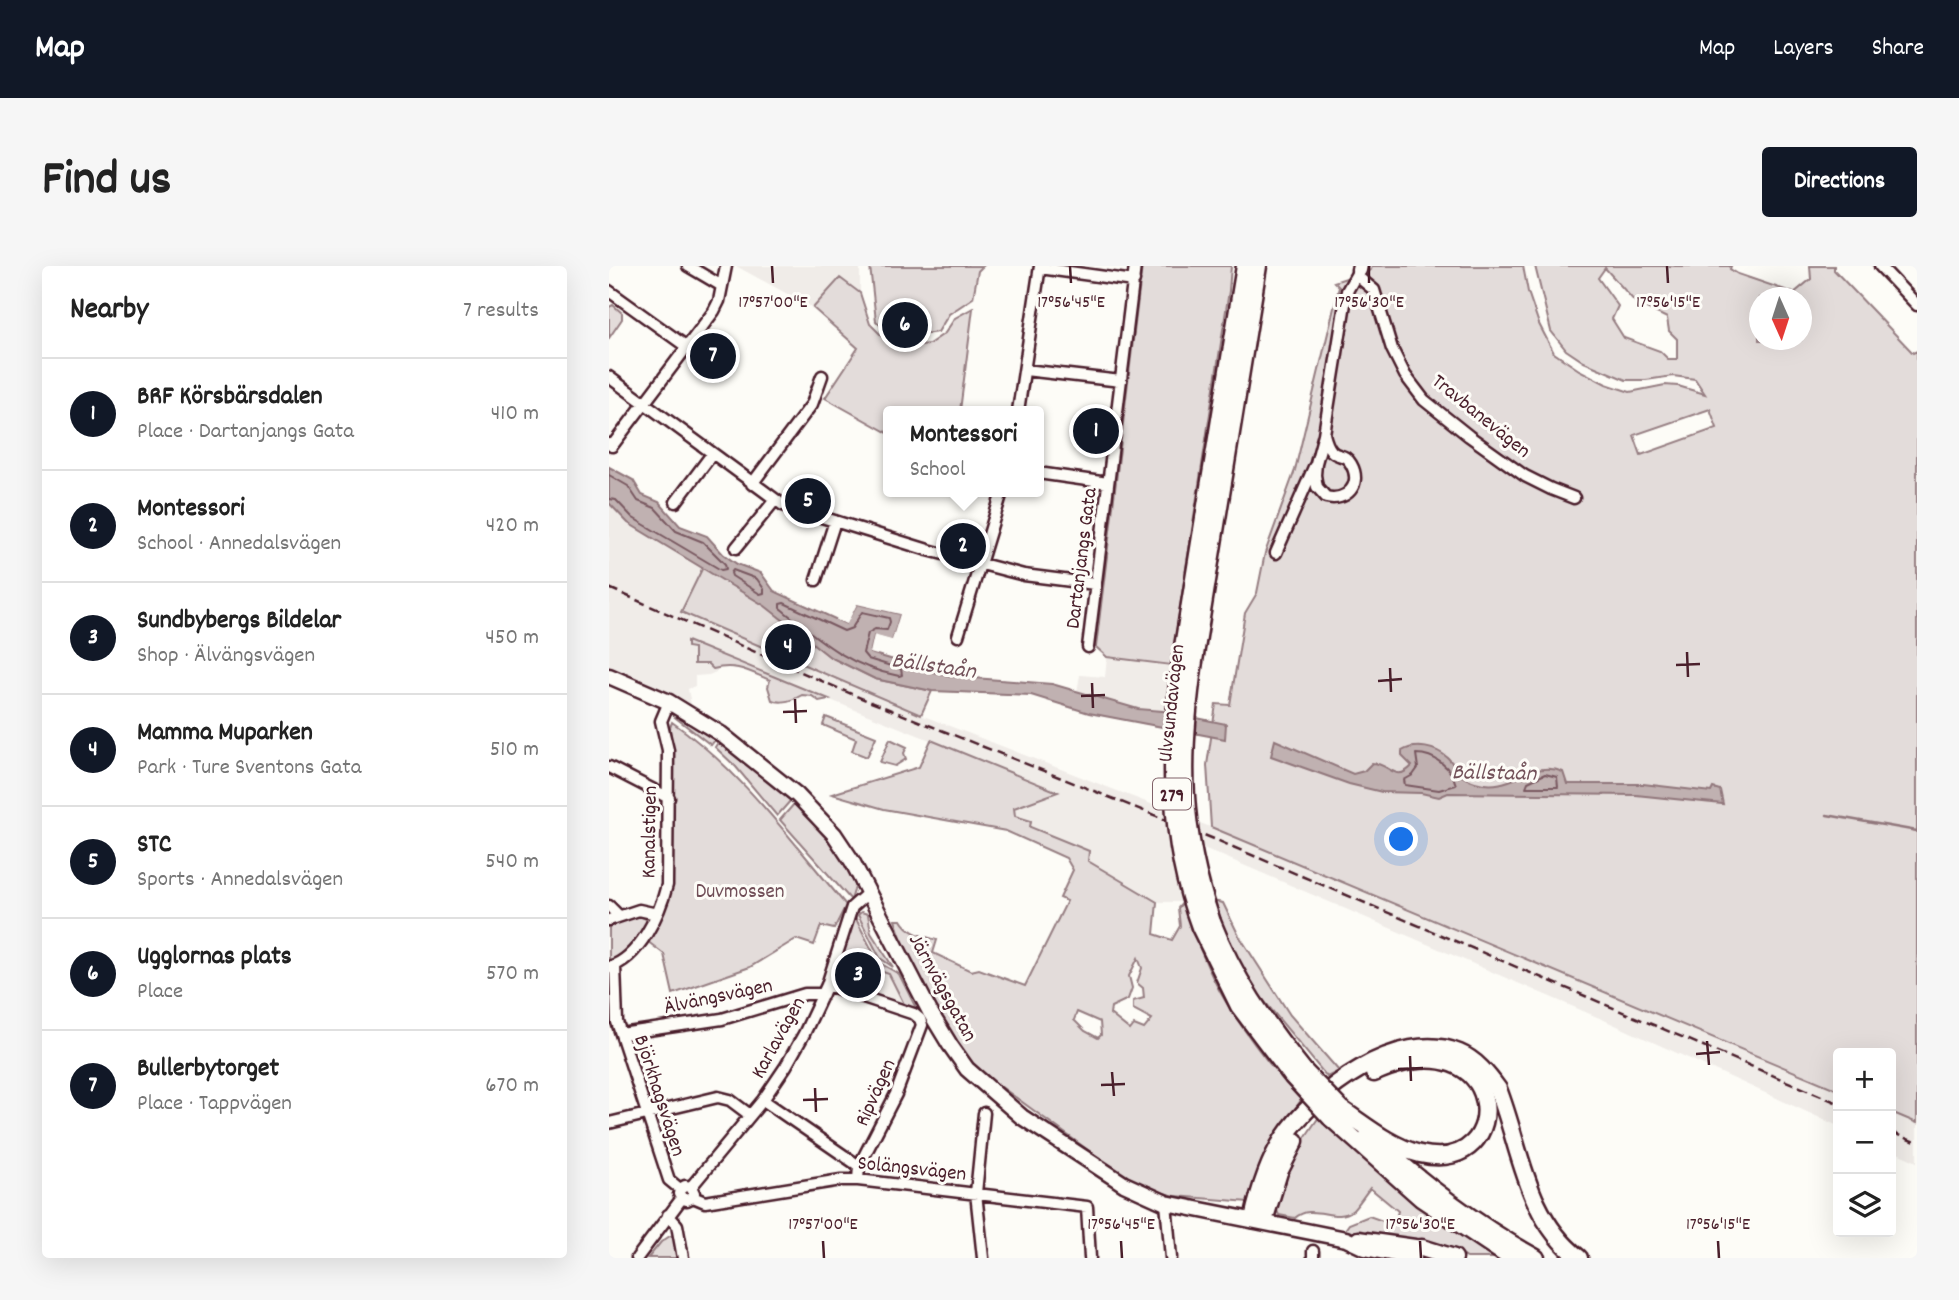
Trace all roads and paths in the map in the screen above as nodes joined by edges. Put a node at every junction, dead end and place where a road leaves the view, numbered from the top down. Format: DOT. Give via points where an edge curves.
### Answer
graph roads {
  1 [pos="688,266"];
  2 [pos="726,266"];
  3 [pos="1135,266"];
  4 [pos="1243,266"];
  5 [pos="1258,266"];
  6 [pos="1880,266"];
  7 [pos="1040,267"];
  8 [pos="1359,271"];
  9 [pos="1134,281"];
  10 [pos="722,286"];
  11 [pos="609,291"];
  12 [pos="1917,305"];
  13 [pos="687,347"];
  14 [pos="1025,370"];
  15 [pos="822,376"];
  16 [pos="609,377"];
  17 [pos="1121,381"];
  18 [pos="645,403"];
  19 [pos="1019,406"];
  20 [pos="1324,434"];
  21 [pos="610,445"];
  22 [pos="712,454"];
  23 [pos="1316,463"];
  24 [pos="1044,474"];
  25 [pos="1108,483"];
  26 [pos="753,484"];
  27 [pos="1000,497"];
  28 [pos="1574,498"];
  29 [pos="775,500"];
  30 [pos="675,502"];
  31 [pos="835,521"];
  32 [pos="736,548"];
  33 [pos="1276,553"];
  34 [pos="979,564"];
  35 [pos="816,580"];
  36 [pos="1095,584"];
  37 [pos="958,636"];
  38 [pos="1088,647"];
  39 [pos="1187,660"];
  40 [pos="609,676"];
  41 [pos="669,702"];
  42 [pos="609,767"];
  43 [pos="669,798"];
  44 [pos="869,892"];
  45 [pos="609,906"];
  46 [pos="657,914"];
  47 [pos="614,918"];
  48 [pos="612,966"];
  49 [pos="825,989"];
  50 [pos="920,1019"];
  51 [pos="621,1034"];
  52 [pos="763,1100"];
  53 [pos="983,1113"];
  54 [pos="649,1114"];
  55 [pos="1336,1114"];
  56 [pos="750,1115"];
  57 [pos="609,1123"];
  58 [pos="859,1166"];
  59 [pos="858,1180"];
  60 [pos="686,1193"];
  61 [pos="976,1193"];
  62 [pos="1165,1203"];
  63 [pos="668,1215"];
  64 [pos="1259,1220"];
  65 [pos="1419,1255"];
  66 [pos="638,1258"];
  67 [pos="683,1258"];
  68 [pos="983,1258"];
  69 [pos="1090,1258"];
  70 [pos="1171,1258"];
  71 [pos="1454,1258"];
  72 [pos="1511,1258"];
  73 [pos="1536,1258"];
  74 [pos="1579,1258"];
  1 -- 10 [label="street"];
  2 -- 10 [label="street"];
  3 -- 9 [label="street, Dartanjangs Gata"];
  4 -- 39 [label="main road, Ulvsundavägen / 279"];
  5 -- 39 [label="main road, Ulvsundavägen / 279"];
  6 -- 12 [label="street"];
  7 -- 9 [label="street"];
  7 -- 14 [label="street"];
  8 -- 20 [label="street" via="1347,291"];
  8 -- 28 [label="street, Travbanevägen" via="1374,290 1405,375 1424,400 1525,476"];
  9 -- 17 [label="street, Dartanjangs Gata"];
  10 -- 13 [label="street" via="714,311"];
  11 -- 13 [label="street"];
  13 -- 18 [label="street"];
  14 -- 17 [label="street"];
  14 -- 19 [label="street"];
  15 -- 26 [label="street" via="812,404"];
  16 -- 18 [label="street"];
  17 -- 25 [label="street, Dartanjangs Gata"];
  18 -- 21 [label="street"];
  18 -- 22 [label="street"];
  20 -- 23 [label="street"];
  20 -- 23 [label="street" via="1332,454 1345,457 1353,468 1351,491 1340,499 1325,497 1317,487"];
  22 -- 26 [label="street"];
  22 -- 30 [label="street"];
  23 -- 33 [label="street"];
  24 -- 25 [label="street"];
  25 -- 36 [label="street, Dartanjangs Gata"];
  26 -- 29 [label="street"];
  27 -- 34 [label="street"];
  29 -- 31 [label="street"];
  29 -- 32 [label="street"];
  31 -- 34 [label="street"];
  31 -- 35 [label="street"];
  34 -- 36 [label="street"];
  34 -- 37 [label="street"];
  36 -- 38 [label="street, Dartanjangs Gata"];
  39 -- 55 [label="main road, Ulvsundavägen / 279, bridge" via="1172,739 1172,796 1181,864 1206,925 1246,992 1298,1073"];
  40 -- 41 [label="street, Järnvägsgatan"];
  41 -- 43 [label="street, Kanalstigen" via="661,721 669,750"];
  41 -- 44 [label="street, Järnvägsgatan" via="721,734 797,795 834,834"];
  42 -- 43 [label="street"];
  43 -- 46 [label="street, Kanalstigen" via="667,885"];
  44 -- 49 [label="street, Karlavägen" via="852,907"];
  44 -- 62 [label="street, Järnvägsgatan" via="930,1012 967,1069 1022,1116 1124,1184"];
  45 -- 47 [label="street"];
  46 -- 47 [label="street" via="639,910"];
  46 -- 48 [label="street, Kanalstigen" via="642,940"];
  48 -- 51 [label="street, Björkhagsvägen"];
  49 -- 50 [label="street, Älvängsvägen" via="850,993"];
  49 -- 51 [label="street, Älvängsvägen" via="722,1019"];
  49 -- 52 [label="street, Karlavägen" via="804,1034"];
  50 -- 58 [label="street, Ripvägen" via="922,1025 896,1094"];
  51 -- 54 [label="street, Björkhagsvägen"];
  52 -- 56 [label="street, Karlavägen"];
  52 -- 58 [label="street"];
  53 -- 61 [label="street"];
  54 -- 56 [label="street" via="717,1097 730,1100"];
  54 -- 57 [label="street"];
  54 -- 60 [label="street, Björkhagsvägen" via="669,1180"];
  55 -- 64 [label="main road" via="1409,1150 1444,1156 1471,1145 1482,1128 1486,1106 1478,1081 1445,1060 1411,1062 1366,1077 1328,1102 1300,1131"];
  55 -- 72 [label="main road, Ulvsundavägen / 279" via="1421,1198"];
  55 -- 73 [label="main road, Ulvsundavägen / 279" via="1466,1215"];
  56 -- 60 [label="street, Karlavägen"];
  58 -- 59 [label="street, Ripvägen"];
  59 -- 60 [label="street, Solängsvägen" via="705,1202"];
  59 -- 61 [label="street, Solängsvägen"];
  60 -- 63 [label="street, Karlavägen"];
  61 -- 68 [label="street"];
  61 -- 69 [label="street, Solängsvägen" via="1087,1207"];
  62 -- 64 [label="street, Järnvägsgatan"];
  62 -- 70 [label="street"];
  63 -- 66 [label="street, Karlavägen"];
  63 -- 67 [label="street" via="677,1225"];
  64 -- 65 [label="street, Järnvägsgatan" via="1346,1239 1365,1238"];
  64 -- 74 [label="main road" via="1273,1157 1317,1099 1345,1077 1381,1059 1434,1048 1460,1053 1488,1074 1498,1089 1533,1198 1550,1227"];
  65 -- 71 [label="main road"];
}
